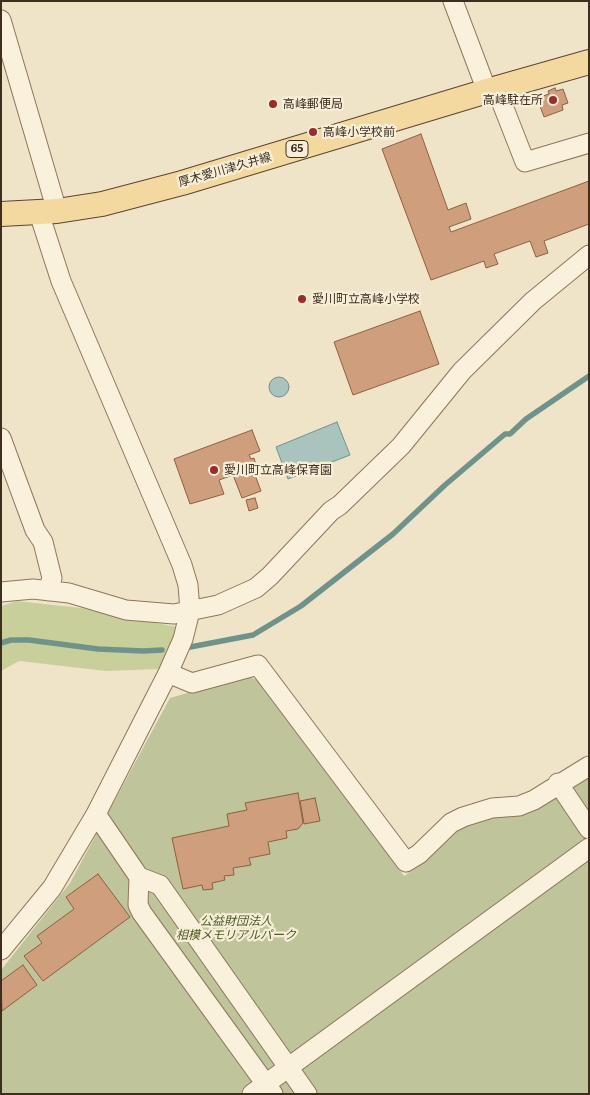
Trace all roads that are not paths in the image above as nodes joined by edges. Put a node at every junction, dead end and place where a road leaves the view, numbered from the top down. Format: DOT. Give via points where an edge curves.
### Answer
graph roads {
  1 [pos="453,1"];
  2 [pos="1,20"];
  3 [pos="589,62"];
  4 [pos="492,90"];
  5 [pos="589,143"];
  6 [pos="47,210"];
  7 [pos="1,214"];
  8 [pos="589,255"];
  9 [pos="1,438"];
  10 [pos="48,591"];
  11 [pos="1,592"];
  12 [pos="190,611"];
  13 [pos="168,673"];
  14 [pos="589,766"];
  15 [pos="558,783"];
  16 [pos="96,814"];
  17 [pos="589,830"];
  18 [pos="589,848"];
  19 [pos="139,877"];
  20 [pos="1,950"];
  21 [pos="288,1068"];
  22 [pos="264,1091"];
  23 [pos="307,1094"];
  1 -- 4 [label="street"];
  2 -- 6 [label="street"];
  3 -- 4 [label="main road, 厚木愛川津久井線 / 65"];
  4 -- 5 [label="street" via="525,162"];
  4 -- 6 [label="main road, 厚木愛川津久井線 / 65" via="182,183 102,204"];
  6 -- 7 [label="main road, 厚木愛川津久井線 / 65"];
  6 -- 12 [label="street" via="61,281 182,565"];
  8 -- 12 [label="street" via="533,301 462,371 401,446 270,576 239,597 218,606"];
  9 -- 10 [label="street" via="35,530 43,542 52,578"];
  10 -- 11 [label="street"];
  10 -- 12 [label="street" via="69,593 126,610 174,614"];
  12 -- 13 [label="street" via="183,639"];
  13 -- 15 [label="street" via="192,683 258,665 406,862 419,854 439,833 464,817 492,808 519,806"];
  13 -- 16 [label="street"];
  14 -- 15 [label="street"];
  15 -- 17 [label="street"];
  16 -- 19 [label="street"];
  16 -- 20 [label="street" via="52,888"];
  18 -- 21 [label="street"];
  19 -- 21 [label="street" via="160,885"];
  19 -- 22 [label="street" via="138,905 142,913"];
  21 -- 22 [label="street"];
  21 -- 23 [label="street"];
}
